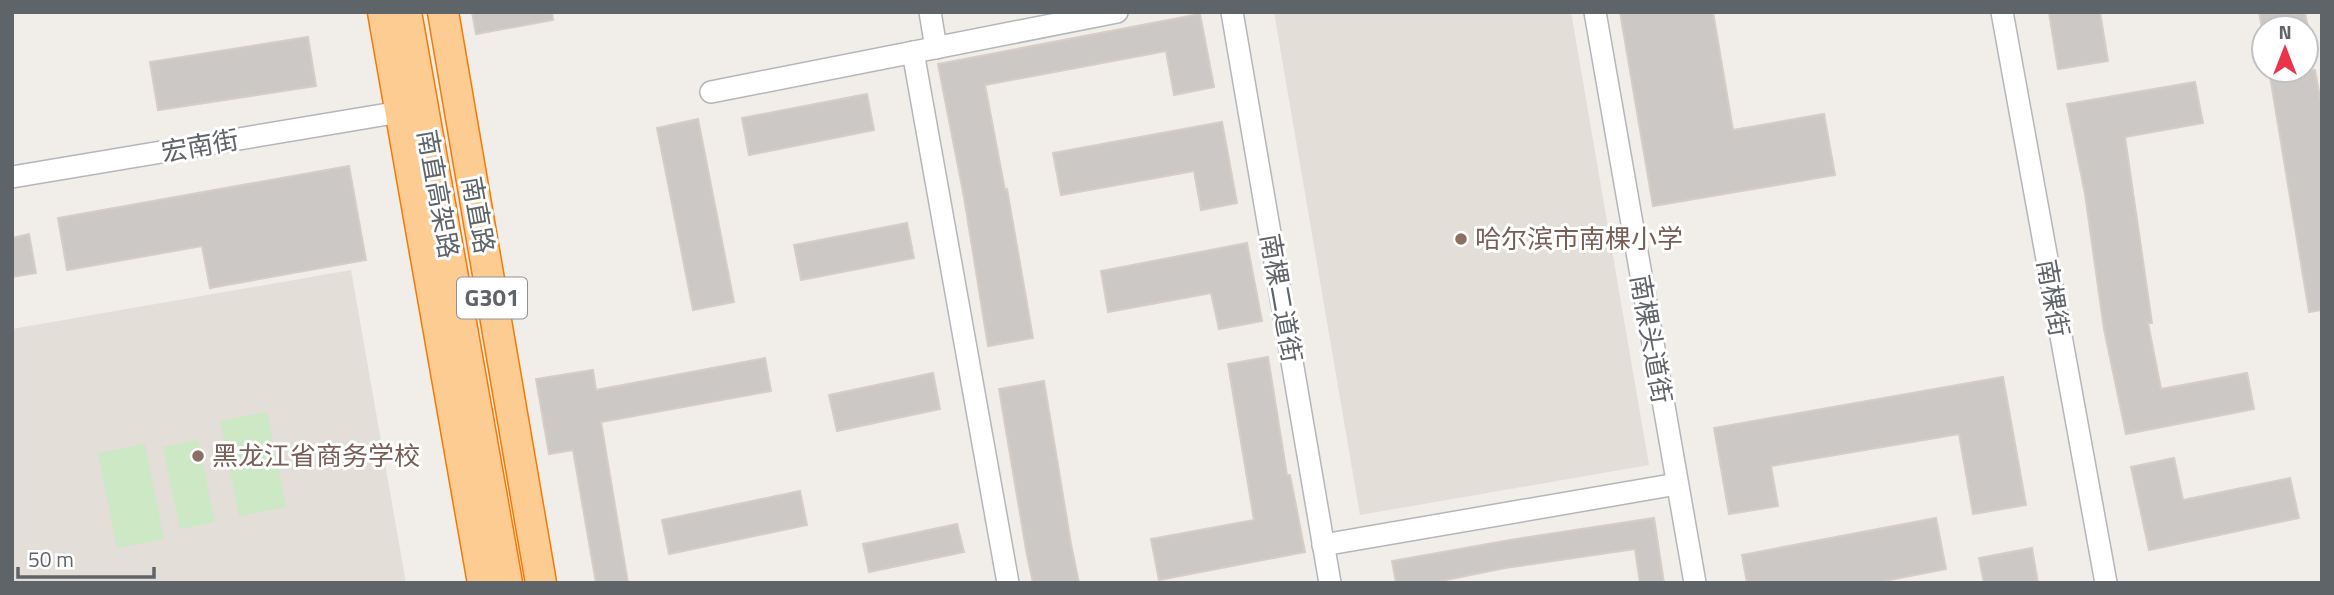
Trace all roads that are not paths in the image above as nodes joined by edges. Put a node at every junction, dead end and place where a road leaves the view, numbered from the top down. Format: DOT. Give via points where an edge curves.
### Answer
graph roads {
  1 [pos="368,12"];
  2 [pos="383,12"];
  3 [pos="406,12"];
  4 [pos="443,12"];
  5 [pos="930,12"];
  6 [pos="1117,12"];
  7 [pos="1232,12"];
  8 [pos="1595,12"];
  9 [pos="2002,12"];
  10 [pos="936,48"];
  11 [pos="913,52"];
  12 [pos="711,92"];
  13 [pos="388,114"];
  14 [pos="12,177"];
  15 [pos="1677,484"];
  16 [pos="1323,545"];
  17 [pos="464,583"];
  18 [pos="483,583"];
  19 [pos="507,583"];
  20 [pos="541,583"];
  21 [pos="1008,583"];
  22 [pos="1330,583"];
  23 [pos="1695,583"];
  24 [pos="2106,583"];
  1 -- 13 [label="highway, G301"];
  2 -- 18 [label="highway, 南直高架路"];
  3 -- 19 [label="highway, 南直高架路"];
  4 -- 20 [label="highway, 南直路 / G301"];
  5 -- 10 [label="street"];
  6 -- 10 [label="street"];
  7 -- 16 [label="street, 南棵二道街"];
  8 -- 15 [label="street, 南棵头道街"];
  9 -- 24 [label="street, 南棵街"];
  10 -- 11 [label="street"];
  11 -- 12 [label="street"];
  11 -- 21 [label="street"];
  13 -- 14 [label="street, 宏南街"];
  13 -- 17 [label="highway, G301"];
  15 -- 16 [label="street"];
  15 -- 23 [label="street, 南棵头道街"];
  16 -- 22 [label="street, 南棵二道街"];
}
